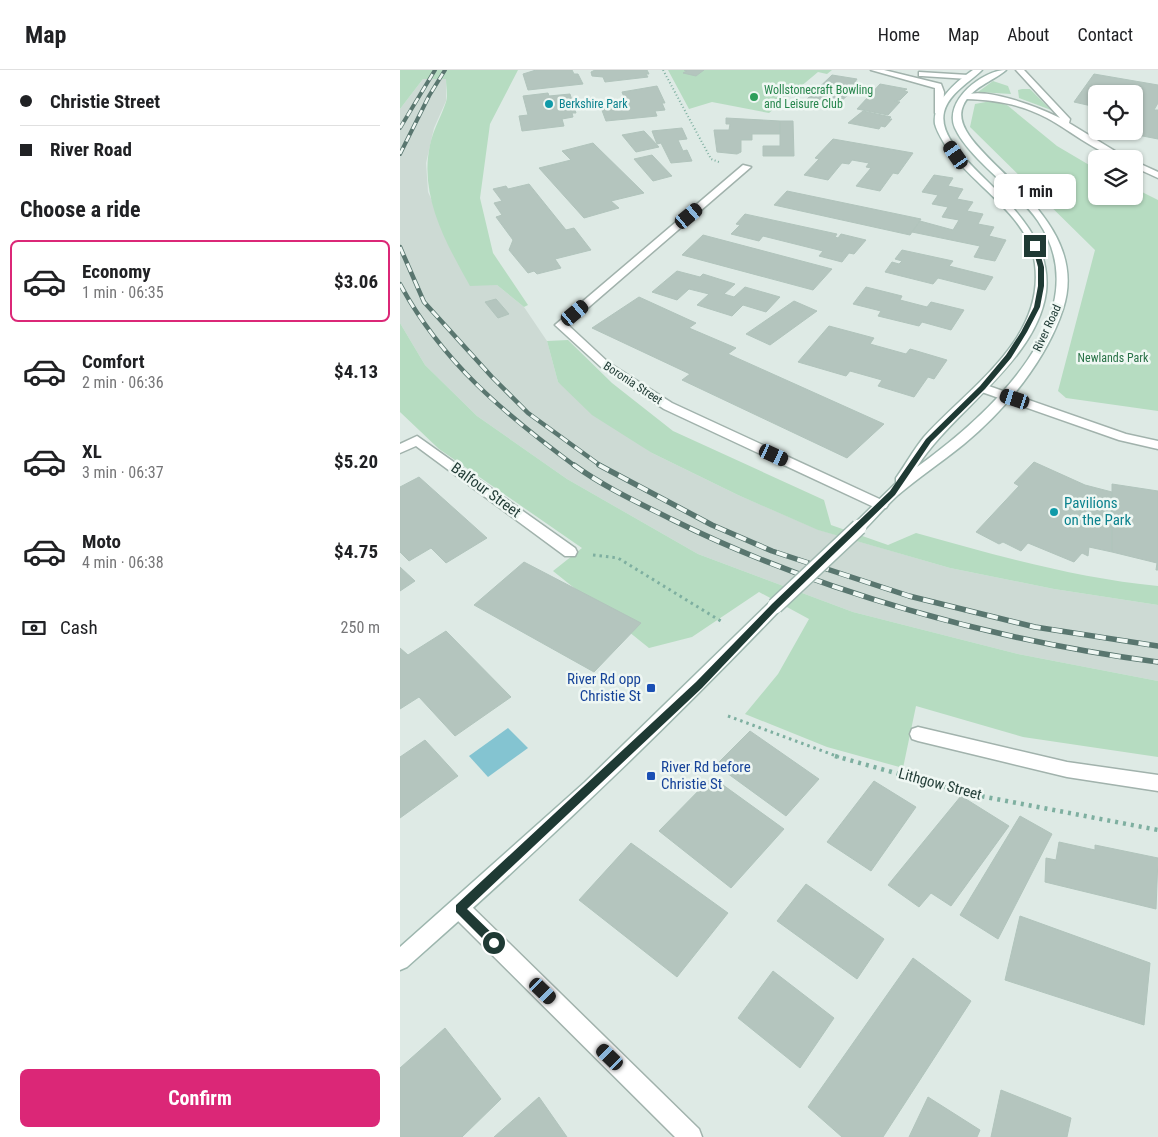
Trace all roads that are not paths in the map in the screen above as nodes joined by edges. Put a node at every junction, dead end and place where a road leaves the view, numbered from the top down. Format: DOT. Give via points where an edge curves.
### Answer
graph roads {
  1 [pos="875,70"];
  2 [pos="892,70"];
  3 [pos="978,70"];
  4 [pos="1002,70"];
  5 [pos="1020,70"];
  6 [pos="968,77"];
  7 [pos="966,97"];
  8 [pos="940,113"];
  9 [pos="1072,126"];
  10 [pos="1107,150"];
  11 [pos="746,167"];
  12 [pos="1143,168"];
  13 [pos="1158,175"];
  14 [pos="982,388"];
  15 [pos="1004,396"];
  16 [pos="1158,445"];
  17 [pos="400,449"];
  18 [pos="893,493"];
  19 [pos="881,505"];
  20 [pos="570,552"];
  21 [pos="918,734"];
  22 [pos="1158,783"];
  23 [pos="460,909"];
  24 [pos="400,960"];
  25 [pos="691,1137"];
  1 -- 8 [label="main road, River Road" via="938,86"];
  2 -- 6 [label="main road"];
  3 -- 6 [label="main road"];
  4 -- 7 [label="main road, River Road" via="976,86"];
  5 -- 9 [label="main road"];
  6 -- 8 [label="main road" via="951,94"];
  7 -- 9 [label="main road" via="1011,100"];
  7 -- 15 [label="main road, River Road" via="958,108 956,121 961,131 1048,228 1062,268 1062,291 1055,316 1043,342"];
  8 -- 14 [label="main road, River Road" via="947,141 956,155 1013,212 1035,246 1041,267 1037,307 1009,356"];
  9 -- 10 [label="main road"];
  11 -- 19 [label="main road, Boronia Street" via="561,325 605,366 668,406"];
  12 -- 13 [label="main road"];
  14 -- 15 [label="main road"];
  14 -- 18 [label="main road, River Road" via="928,441"];
  15 -- 16 [label="main road" via="1123,437"];
  15 -- 18 [label="main road, River Road" via="982,422"];
  17 -- 20 [label="main road, Balfour Street" via="417,440"];
  18 -- 19 [label="main road, River Road"];
  19 -- 23 [label="main road, River Road, bridge" via="775,606 699,685"];
  21 -- 22 [label="main road" via="981,751 1131,781"];
  23 -- 24 [label="main road, River Road"];
  23 -- 25 [label="main road"];
}
